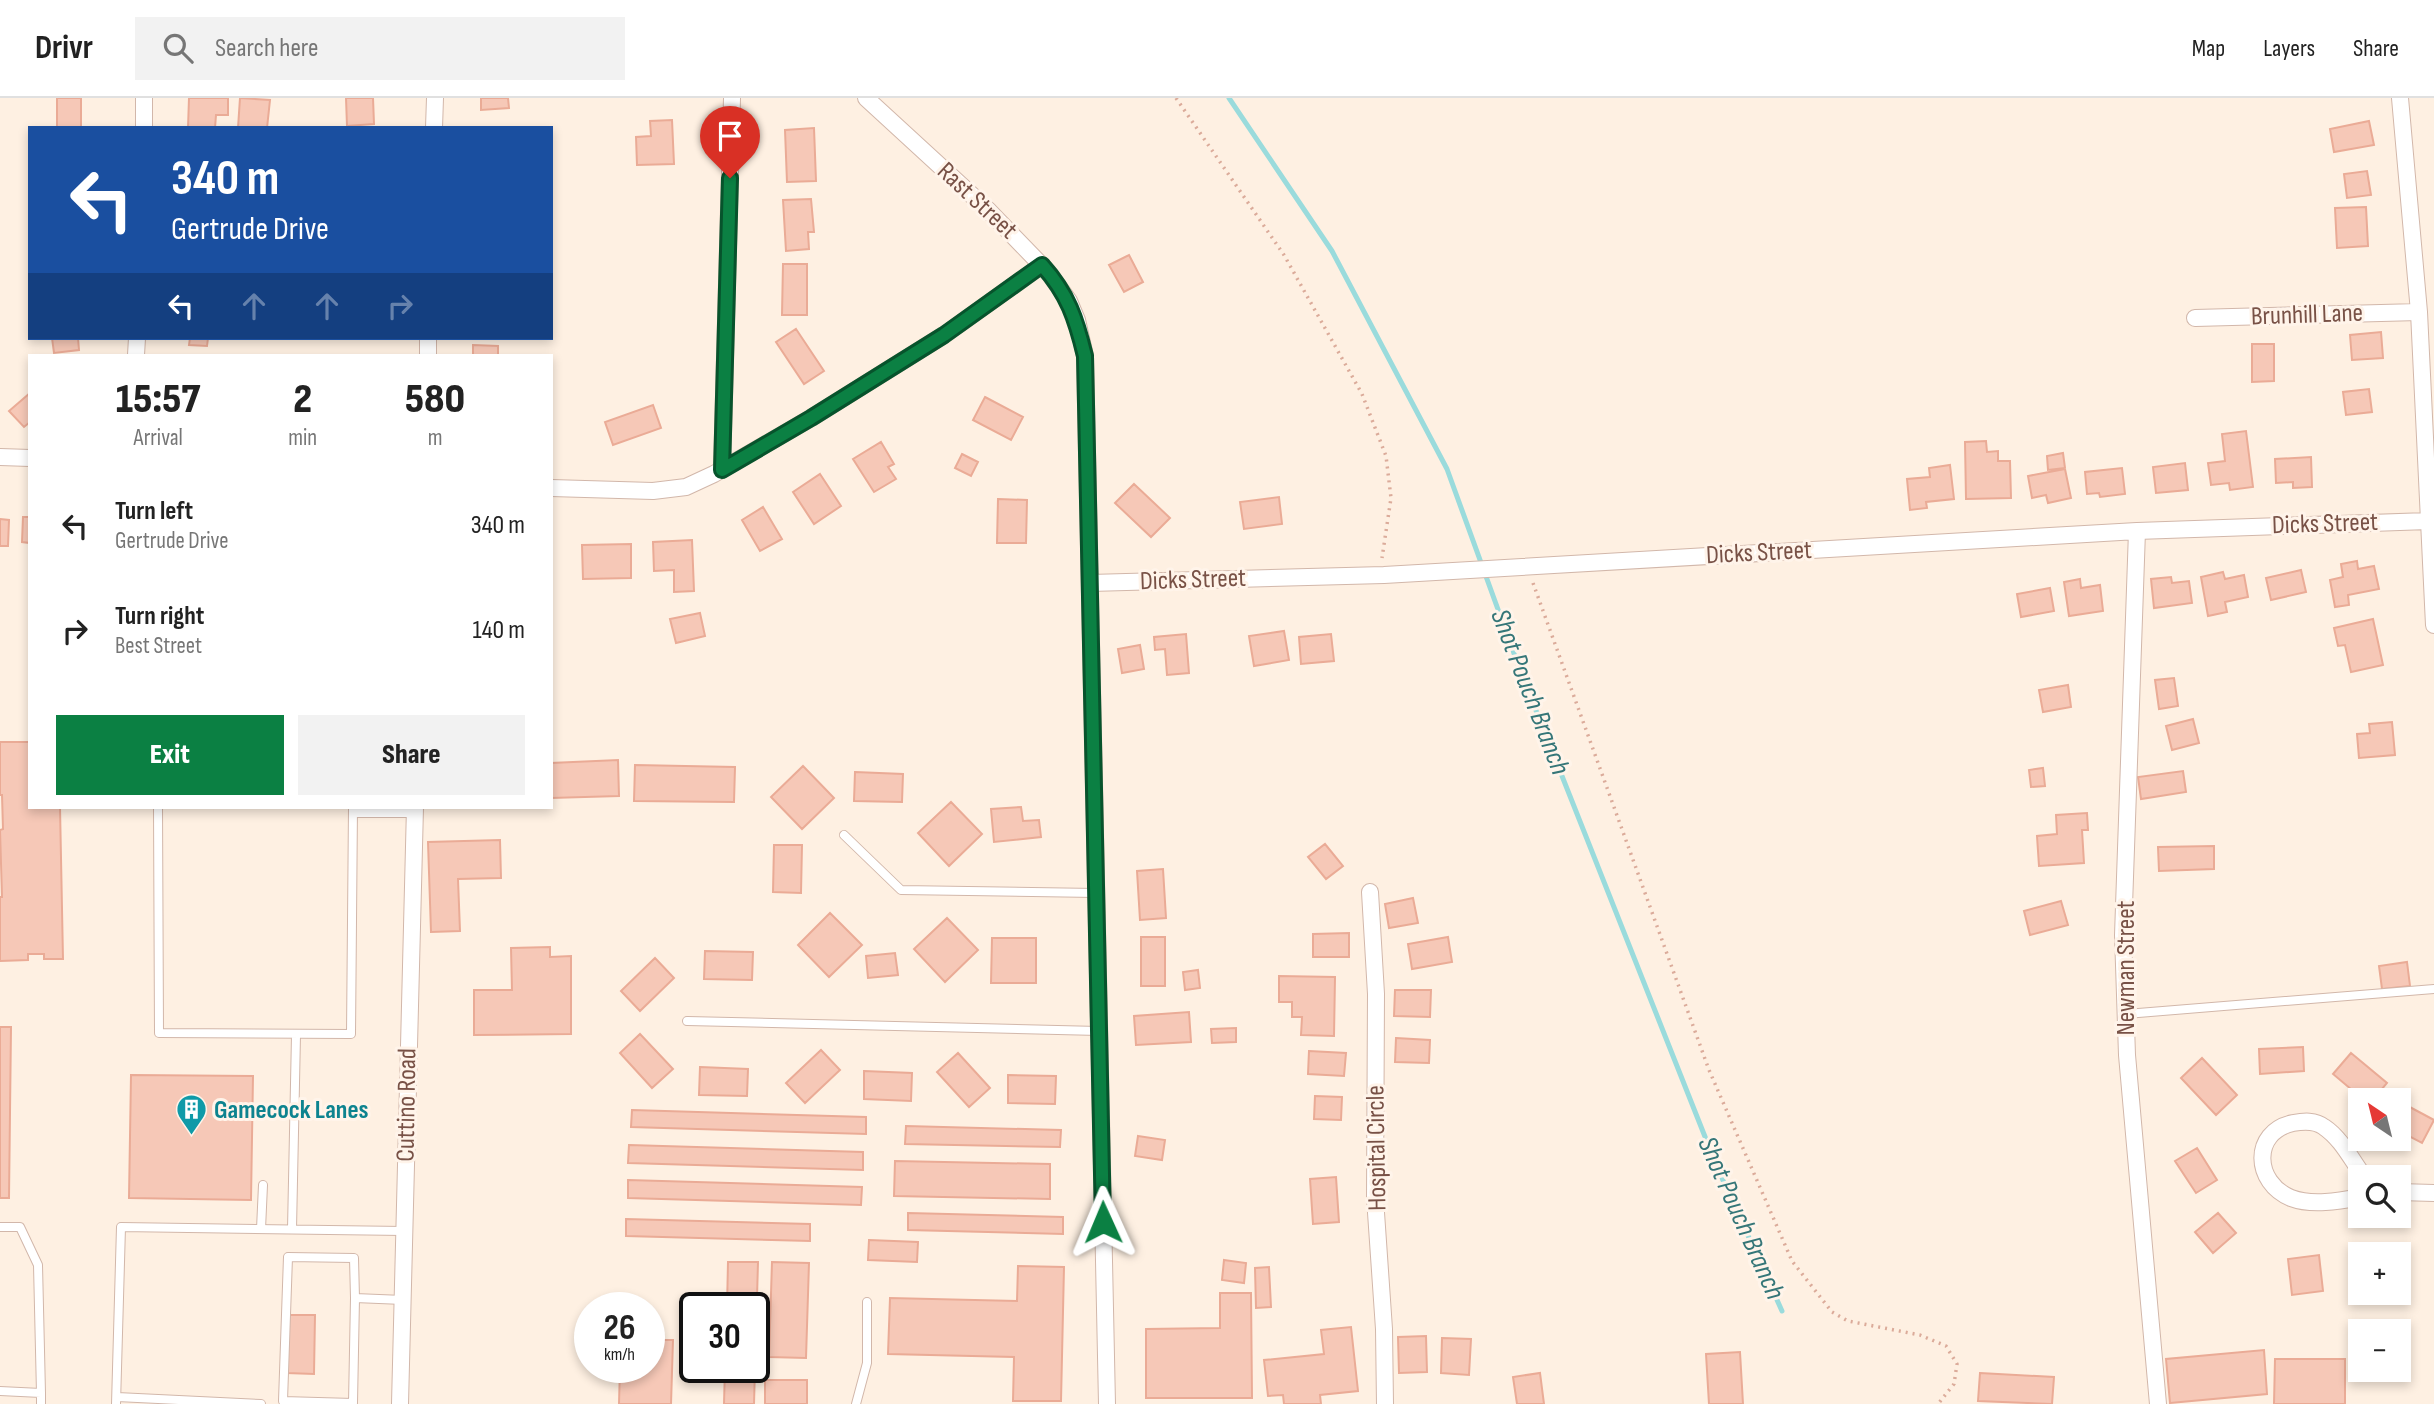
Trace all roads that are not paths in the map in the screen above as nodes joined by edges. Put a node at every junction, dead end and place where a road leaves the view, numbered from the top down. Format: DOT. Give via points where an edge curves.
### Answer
graph roads {
  1 [pos="144,98"];
  2 [pos="435,98"];
  3 [pos="732,98"];
  4 [pos="866,98"];
  5 [pos="2400,98"];
  6 [pos="144,126"];
  7 [pos="434,126"];
  8 [pos="1042,265"];
  9 [pos="2419,312"];
  10 [pos="2195,318"];
  11 [pos="0,457"];
  12 [pos="28,458"];
  13 [pos="722,470"];
  14 [pos="553,488"];
  15 [pos="2428,521"];
  16 [pos="2137,531"];
  17 [pos="1090,583"];
  18 [pos="2434,625"];
  19 [pos="158,809"];
  20 [pos="353,810"];
  21 [pos="414,810"];
  22 [pos="845,835"];
  23 [pos="1370,892"];
  24 [pos="1096,893"];
  25 [pos="2434,989"];
  26 [pos="2126,1014"];
  27 [pos="687,1021"];
  28 [pos="1099,1031"];
  29 [pos="296,1035"];
  30 [pos="2356,1165"];
  31 [pos="263,1185"];
  32 [pos="2411,1192"];
  33 [pos="2434,1193"];
  34 [pos="2348,1198"];
  35 [pos="0,1227"];
  36 [pos="261,1229"];
  37 [pos="292,1230"];
  38 [pos="404,1231"];
  39 [pos="355,1298"];
  40 [pos="403,1300"];
  41 [pos="867,1302"];
  42 [pos="0,1391"];
  43 [pos="41,1393"];
  44 [pos="116,1401"];
  45 [pos="41,1404"];
  46 [pos="261,1404"];
  47 [pos="400,1404"];
  48 [pos="856,1404"];
  49 [pos="1107,1404"];
  50 [pos="1385,1404"];
  51 [pos="2158,1404"];
  1 -- 6 [label="street"];
  2 -- 7 [label="street"];
  3 -- 13 [label="street"];
  4 -- 8 [label="street, Rast Street"];
  5 -- 9 [label="street"];
  8 -- 13 [label="street" via="944,335"];
  8 -- 17 [label="street, Rast Street" via="1069,301 1085,356"];
  9 -- 10 [label="street, Brunhill Lane"];
  9 -- 15 [label="street"];
  11 -- 12 [label="street"];
  13 -- 14 [label="street" via="686,487 653,491"];
  15 -- 16 [label="street, Dicks Street"];
  15 -- 18 [label="street"];
  16 -- 17 [label="street, Dicks Street" via="1440,572"];
  16 -- 26 [label="street, Newman Street" via="2123,935"];
  17 -- 24 [label="street, Rast Street"];
  19 -- 29 [label="lane" via="159,1033"];
  20 -- 21 [label="lane"];
  20 -- 29 [label="lane" via="351,1034"];
  21 -- 38 [label="street, Cuttino Road"];
  22 -- 24 [label="lane" via="901,890"];
  23 -- 50 [label="street, Hospital Circle" via="1376,993 1375,1198"];
  24 -- 28 [label="street, Rast Street"];
  25 -- 26 [label="lane"];
  26 -- 51 [label="street, Newman Street"];
  27 -- 28 [label="lane"];
  28 -- 49 [label="street, Rast Street"];
  29 -- 37 [label="lane"];
  30 -- 34 [label="street" via="2336,1137 2312,1121 2277,1129 2263,1149 2267,1177 2277,1191 2313,1202"];
  31 -- 36 [label="lane"];
  32 -- 33 [label="street"];
  35 -- 43 [label="lane" via="20,1227 38,1265"];
  36 -- 37 [label="lane"];
  36 -- 44 [label="lane" via="121,1227"];
  37 -- 38 [label="lane"];
  38 -- 40 [label="street, Cuttino Road"];
  39 -- 39 [label="lane" via="354,1258 288,1257 284,1401 353,1403"];
  39 -- 40 [label="lane"];
  40 -- 47 [label="street, Cuttino Road"];
  41 -- 48 [label="lane" via="867,1363"];
  42 -- 43 [label="lane"];
  43 -- 45 [label="lane"];
  44 -- 46 [label="lane"];
}
